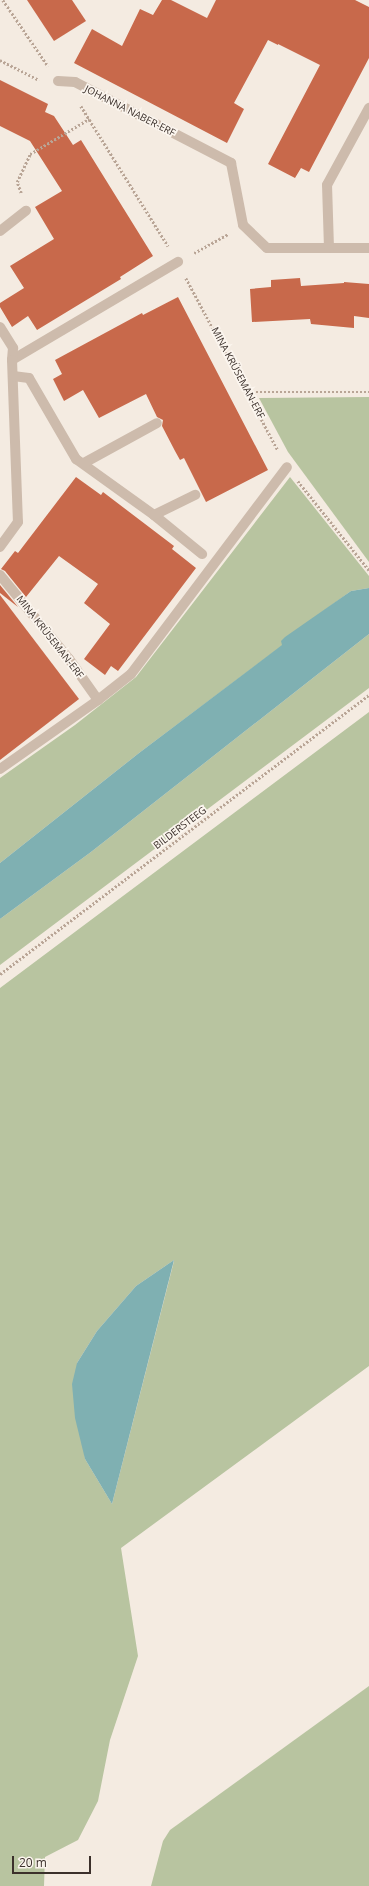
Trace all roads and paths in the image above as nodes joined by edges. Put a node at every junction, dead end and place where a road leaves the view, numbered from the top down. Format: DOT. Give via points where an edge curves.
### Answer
graph roads {
  1 [pos="3,0"];
  2 [pos="0,60"];
  3 [pos="58,81"];
  4 [pos="369,108"];
  5 [pos="89,119"];
  6 [pos="26,211"];
  7 [pos="243,225"];
  8 [pos="0,231"];
  9 [pos="329,248"];
  10 [pos="369,248"];
  11 [pos="178,262"];
  12 [pos="0,326"];
  13 [pos="3,339"];
  14 [pos="12,360"];
  15 [pos="12,376"];
  16 [pos="248,392"];
  17 [pos="369,392"];
  18 [pos="157,423"];
  19 [pos="84,463"];
  20 [pos="287,467"];
  21 [pos="195,494"];
  22 [pos="154,515"];
  23 [pos="0,547"];
  24 [pos="212,567"];
  25 [pos="369,570"];
  26 [pos="0,575"];
  27 [pos="369,695"];
  28 [pos="98,700"];
  29 [pos="0,769"];
  30 [pos="0,974"];
  1 -- 3 [label="path"];
  2 -- 3 [label="path" via="41,80"];
  3 -- 5 [label="path, MINA KRÜSEMAN-ERF"];
  3 -- 7 [label="street, JOHANNA NABER-ERF" via="74,82 231,163"];
  4 -- 9 [label="street" via="326,185"];
  5 -- 6 [label="path" via="30,154 17,182"];
  5 -- 11 [label="path, MINA KRÜSEMAN-ERF"];
  6 -- 8 [label="street"];
  7 -- 9 [label="street" via="267,248"];
  7 -- 11 [label="path"];
  9 -- 10 [label="street"];
  11 -- 14 [label="street"];
  11 -- 16 [label="path, MINA KRÜSEMAN-ERF"];
  12 -- 13 [label="street"];
  13 -- 14 [label="street" via="13,348"];
  14 -- 15 [label="street"];
  15 -- 19 [label="street" via="29,378 76,459"];
  15 -- 23 [label="street" via="18,522"];
  16 -- 17 [label="path"];
  16 -- 20 [label="path, MINA KRÜSEMAN-ERF"];
  18 -- 19 [label="street"];
  19 -- 22 [label="street"];
  20 -- 24 [label="street"];
  20 -- 25 [label="path, MINA KRÜSEMAN-ERF"];
  21 -- 22 [label="street"];
  22 -- 24 [label="street" via="202,554"];
  24 -- 28 [label="street" via="131,674"];
  26 -- 28 [label="street, MINA KRÜSEMAN-ERF" via="69,659"];
  27 -- 30 [label="path, BILDERSTEEG"];
  28 -- 29 [label="street"];
}
